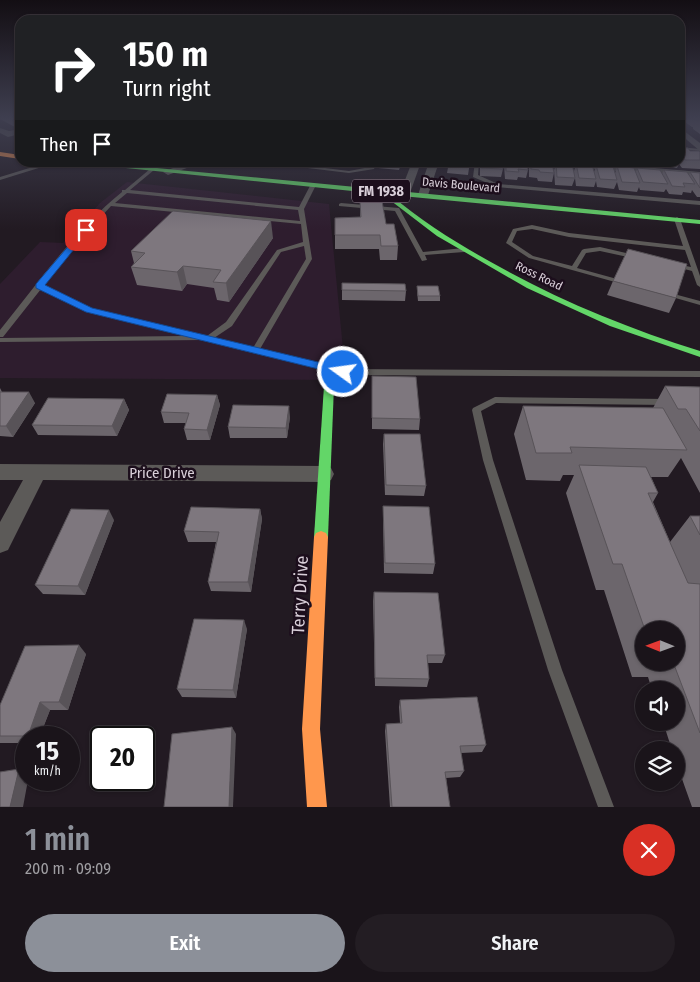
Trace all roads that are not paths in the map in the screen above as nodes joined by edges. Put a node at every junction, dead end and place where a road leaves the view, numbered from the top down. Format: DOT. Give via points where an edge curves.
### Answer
graph roads {
  1 [pos="0,154"];
  2 [pos="15,156"];
  3 [pos="38,167"];
  4 [pos="121,167"];
  5 [pos="184,167"];
  6 [pos="209,167"];
  7 [pos="304,167"];
  8 [pos="372,167"];
  9 [pos="416,167"];
  10 [pos="432,167"];
  11 [pos="476,167"];
  12 [pos="605,167"];
  13 [pos="152,170"];
  14 [pos="168,172"];
  15 [pos="700,175"];
  16 [pos="214,176"];
  17 [pos="0,178"];
  18 [pos="313,185"];
  19 [pos="124,191"];
  20 [pos="381,191"];
  21 [pos="405,193"];
  22 [pos="423,195"];
  23 [pos="700,203"];
  24 [pos="110,204"];
  25 [pos="341,205"];
  26 [pos="373,207"];
  27 [pos="301,209"];
  28 [pos="677,219"];
  29 [pos="420,221"];
  30 [pos="404,222"];
  31 [pos="700,222"];
  32 [pos="303,223"];
  33 [pos="307,243"];
  34 [pos="687,248"];
  35 [pos="464,250"];
  36 [pos="422,257"];
  37 [pos="647,260"];
  38 [pos="666,264"];
  39 [pos="573,269"];
  40 [pos="695,270"];
  41 [pos="615,280"];
  42 [pos="700,284"];
  43 [pos="40,286"];
  44 [pos="674,296"];
  45 [pos="700,303"];
  46 [pos="0,335"];
  47 [pos="209,338"];
  48 [pos="0,340"];
  49 [pos="256,350"];
  50 [pos="700,354"];
  51 [pos="700,374"];
  52 [pos="329,386"];
  53 [pos="680,402"];
  54 [pos="0,472"];
  55 [pos="37,473"];
  56 [pos="324,474"];
  57 [pos="0,542"];
  58 [pos="316,807"];
  59 [pos="606,807"];
  1 -- 2 [label="main road"];
  3 -- 17 [label="lane"];
  4 -- 13 [label="main road, Davis Boulevard / FM 1938"];
  5 -- 14 [label="street"];
  6 -- 16 [label="street"];
  7 -- 8 [label="lane" via="349,172"];
  9 -- 21 [label="street"];
  10 -- 22 [label="street"];
  11 -- 23 [label="lane" via="475,176 497,185"];
  12 -- 15 [label="street"];
  13 -- 14 [label="main road, Davis Boulevard / FM 1938"];
  13 -- 19 [label="lane"];
  14 -- 16 [label="main road, Davis Boulevard / FM 1938"];
  16 -- 18 [label="main road, Davis Boulevard / FM 1938"];
  18 -- 20 [label="main road, Davis Boulevard / FM 1938"];
  18 -- 27 [label="lane"];
  19 -- 24 [label="lane"];
  19 -- 27 [label="lane"];
  20 -- 21 [label="main road, Davis Boulevard / FM 1938"];
  20 -- 26 [label="lane"];
  20 -- 29 [label="main road, Ross Road"];
  21 -- 22 [label="main road, Davis Boulevard / FM 1938"];
  22 -- 28 [label="main road, Davis Boulevard / FM 1938"];
  24 -- 32 [label="lane"];
  24 -- 43 [label="lane"];
  25 -- 26 [label="lane"];
  26 -- 30 [label="lane" via="398,209"];
  27 -- 32 [label="lane"];
  28 -- 31 [label="main road, Davis Boulevard / FM 1938"];
  28 -- 34 [label="lane"];
  29 -- 30 [label="lane"];
  29 -- 35 [label="main road, Ross Road"];
  30 -- 36 [label="lane"];
  32 -- 33 [label="lane"];
  33 -- 47 [label="lane" via="279,251 229,324"];
  33 -- 49 [label="lane" via="309,259"];
  34 -- 39 [label="lane" via="532,228 515,230 509,243 531,257"];
  34 -- 40 [label="lane"];
  35 -- 36 [label="lane"];
  35 -- 50 [label="main road, Ross Road" via="525,286 604,321"];
  37 -- 39 [label="lane" via="600,249 584,251"];
  38 -- 40 [label="lane"];
  39 -- 41 [label="lane"];
  40 -- 42 [label="lane"];
  43 -- 46 [label="lane"];
  43 -- 47 [label="lane" via="89,310"];
  44 -- 45 [label="lane"];
  47 -- 48 [label="lane"];
  47 -- 49 [label="lane"];
  49 -- 51 [label="lane" via="343,372"];
  52 -- 56 [label="main road, Terry Drive"];
  53 -- 59 [label="lane" via="495,400 476,410 488,460 552,660"];
  54 -- 55 [label="street, Price Drive"];
  55 -- 56 [label="street, Price Drive"];
  55 -- 57 [label="street"];
  56 -- 58 [label="main road, Terry Drive" via="311,729"];
}
